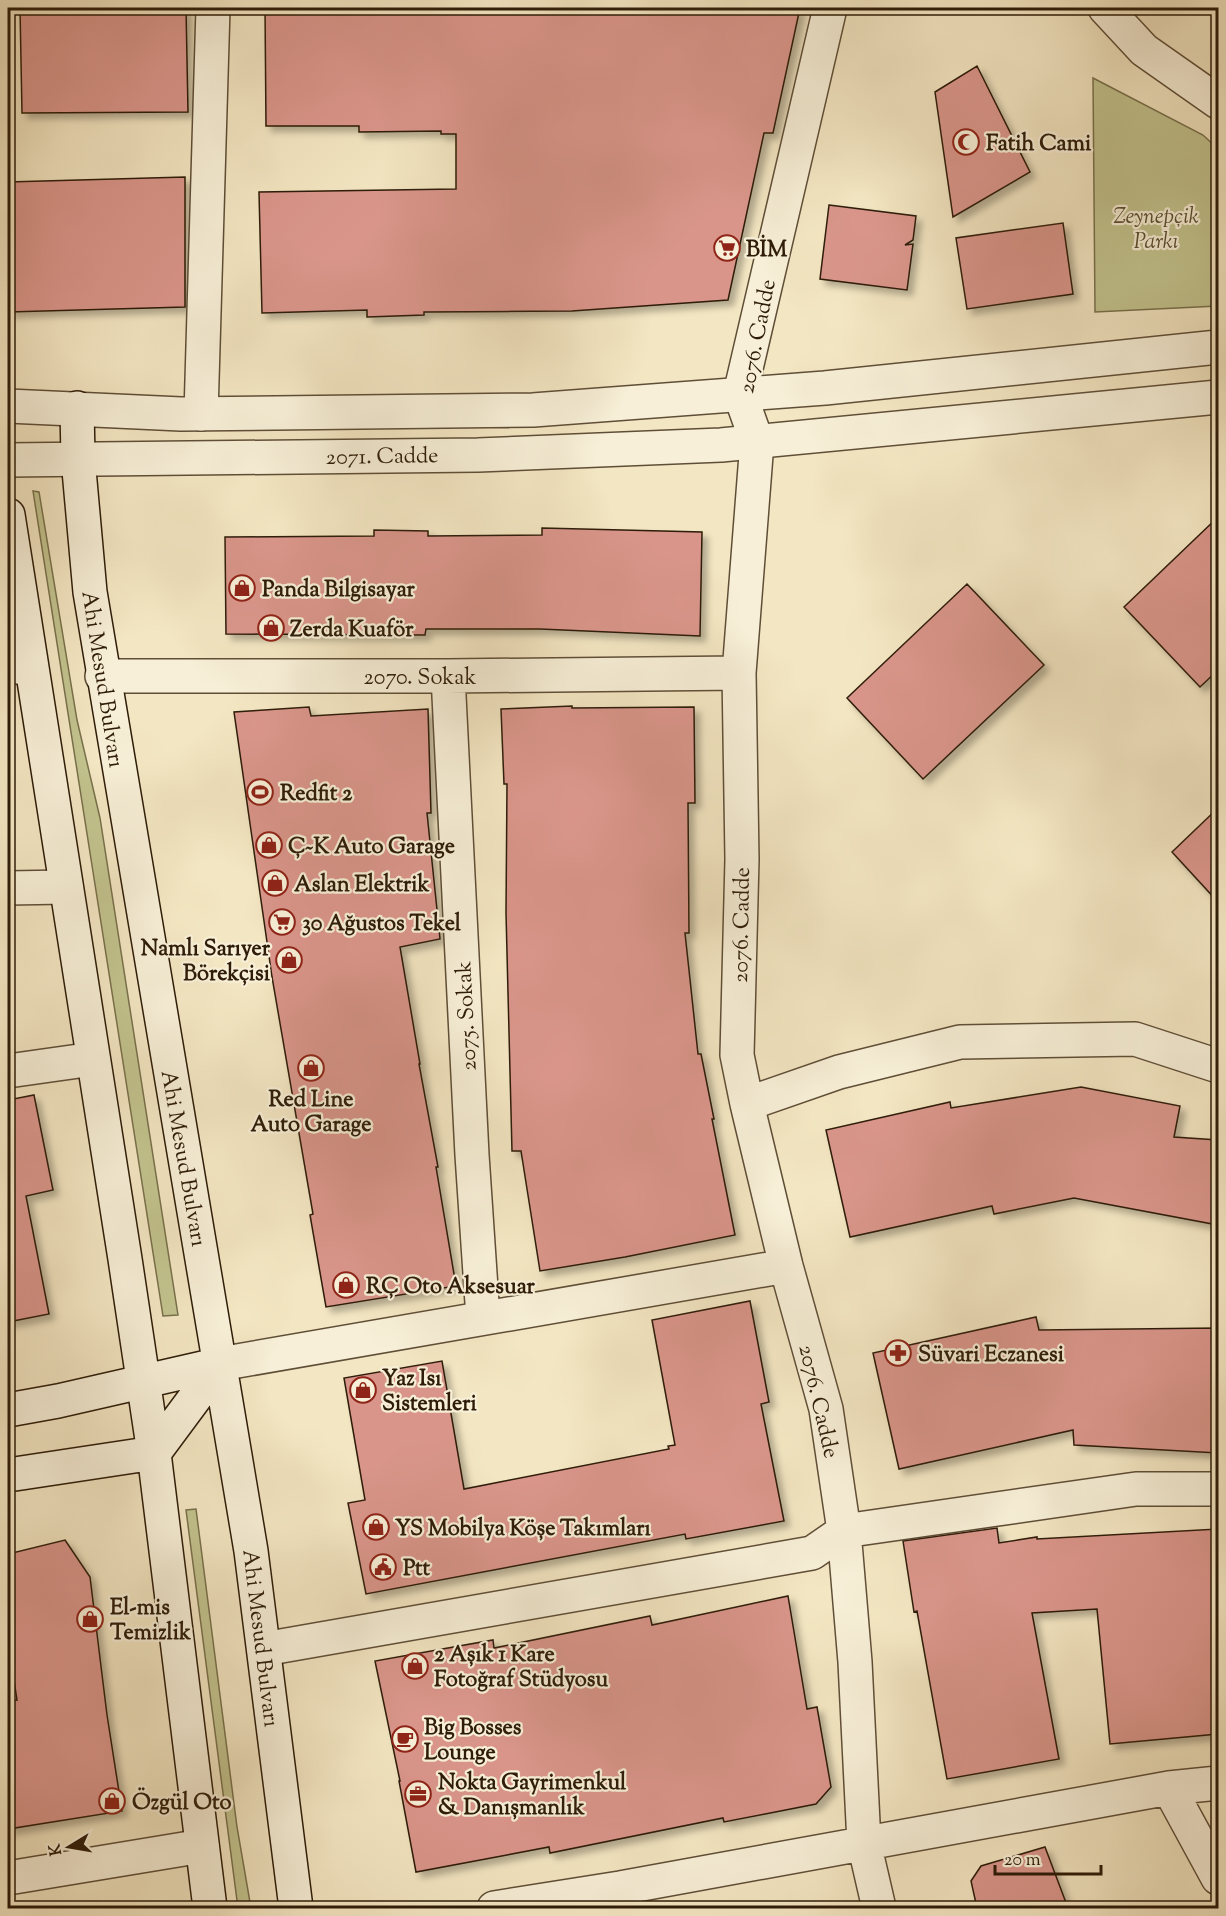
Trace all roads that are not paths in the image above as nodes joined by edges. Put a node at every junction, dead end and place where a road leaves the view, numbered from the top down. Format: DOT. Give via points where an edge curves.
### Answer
graph roads {
  1 [pos="213,8"];
  2 [pos="830,8"];
  3 [pos="1105,8"];
  4 [pos="1218,102"];
  5 [pos="1218,347"];
  6 [pos="740,394"];
  7 [pos="1218,397"];
  8 [pos="8,406"];
  9 [pos="77,408"];
  10 [pos="201,414"];
  11 [pos="757,442"];
  12 [pos="78,459"];
  13 [pos="8,460"];
  14 [pos="8,515"];
  15 [pos="19,667"];
  16 [pos="739,673"];
  17 [pos="102,676"];
  18 [pos="448,676"];
  19 [pos="66,887"];
  20 [pos="8,888"];
  21 [pos="93,1059"];
  22 [pos="1218,1066"];
  23 [pos="8,1071"];
  24 [pos="747,1104"];
  25 [pos="786,1266"];
  26 [pos="483,1318"];
  27 [pos="220,1364"];
  28 [pos="143,1382"];
  29 [pos="8,1410"];
  30 [pos="154,1453"];
  31 [pos="8,1475"];
  32 [pos="1218,1489"];
  33 [pos="844,1531"];
  34 [pos="264,1648"];
  35 [pos="1218,1783"];
  36 [pos="1169,1788"];
  37 [pos="864,1843"];
  38 [pos="202,1846"];
  39 [pos="8,1878"];
  40 [pos="1218,1878"];
  41 [pos="622,1898"];
  42 [pos="210,1908"];
  43 [pos="296,1908"];
  44 [pos="494,1908"];
  45 [pos="879,1908"];
  1 -- 10 [label="street"];
  2 -- 6 [label="street, 2076. Cadde"];
  3 -- 4 [label="street" via="1144,50"];
  5 -- 6 [label="street, 2071. Cadde"];
  6 -- 10 [label="street, 2071. Cadde" via="532,410"];
  6 -- 11 [label="street, 2076. Cadde"];
  7 -- 11 [label="street, 2071. Cadde"];
  8 -- 9 [label="street, 2071. Cadde"];
  9 -- 10 [label="street, 2071. Cadde"];
  9 -- 12 [label="street, Ahi Mesud Bulvarı"];
  11 -- 12 [label="street, 2071. Cadde" via="478,454"];
  11 -- 16 [label="street, 2076. Cadde"];
  12 -- 13 [label="street, 2071. Cadde"];
  12 -- 17 [label="street, Ahi Mesud Bulvarı"];
  14 -- 15 [label="street"];
  15 -- 19 [label="street"];
  16 -- 18 [label="street, 2070. Sokak"];
  16 -- 24 [label="street, 2076. Cadde" via="742,859 738,1055"];
  17 -- 18 [label="street, 2070. Sokak"];
  17 -- 27 [label="street, Ahi Mesud Bulvarı"];
  18 -- 26 [label="street, 2075. Sokak"];
  19 -- 20 [label="street"];
  19 -- 21 [label="street"];
  21 -- 23 [label="street"];
  21 -- 28 [label="street"];
  22 -- 24 [label="street" via="1135,1039 960,1042 839,1072"];
  24 -- 25 [label="street, 2076. Cadde"];
  25 -- 26 [label="street"];
  25 -- 33 [label="street, 2076. Cadde" via="826,1409"];
  26 -- 27 [label="street"];
  27 -- 28 [label="street"];
  27 -- 30 [label="street"];
  27 -- 34 [label="street, Ahi Mesud Bulvarı"];
  28 -- 29 [label="street"];
  28 -- 30 [label="street"];
  30 -- 31 [label="street"];
  30 -- 38 [label="street"];
  32 -- 33 [label="street" via="1136,1489"];
  33 -- 34 [label="street" via="812,1553"];
  33 -- 37 [label="street, 2076. Cadde"];
  34 -- 43 [label="street, Ahi Mesud Bulvarı"];
  35 -- 36 [label="street"];
  36 -- 37 [label="street"];
  36 -- 40 [label="street"];
  37 -- 41 [label="street"];
  37 -- 45 [label="street, 2076. Cadde"];
  38 -- 39 [label="street"];
  38 -- 42 [label="street"];
  41 -- 44 [label="street"];
}
